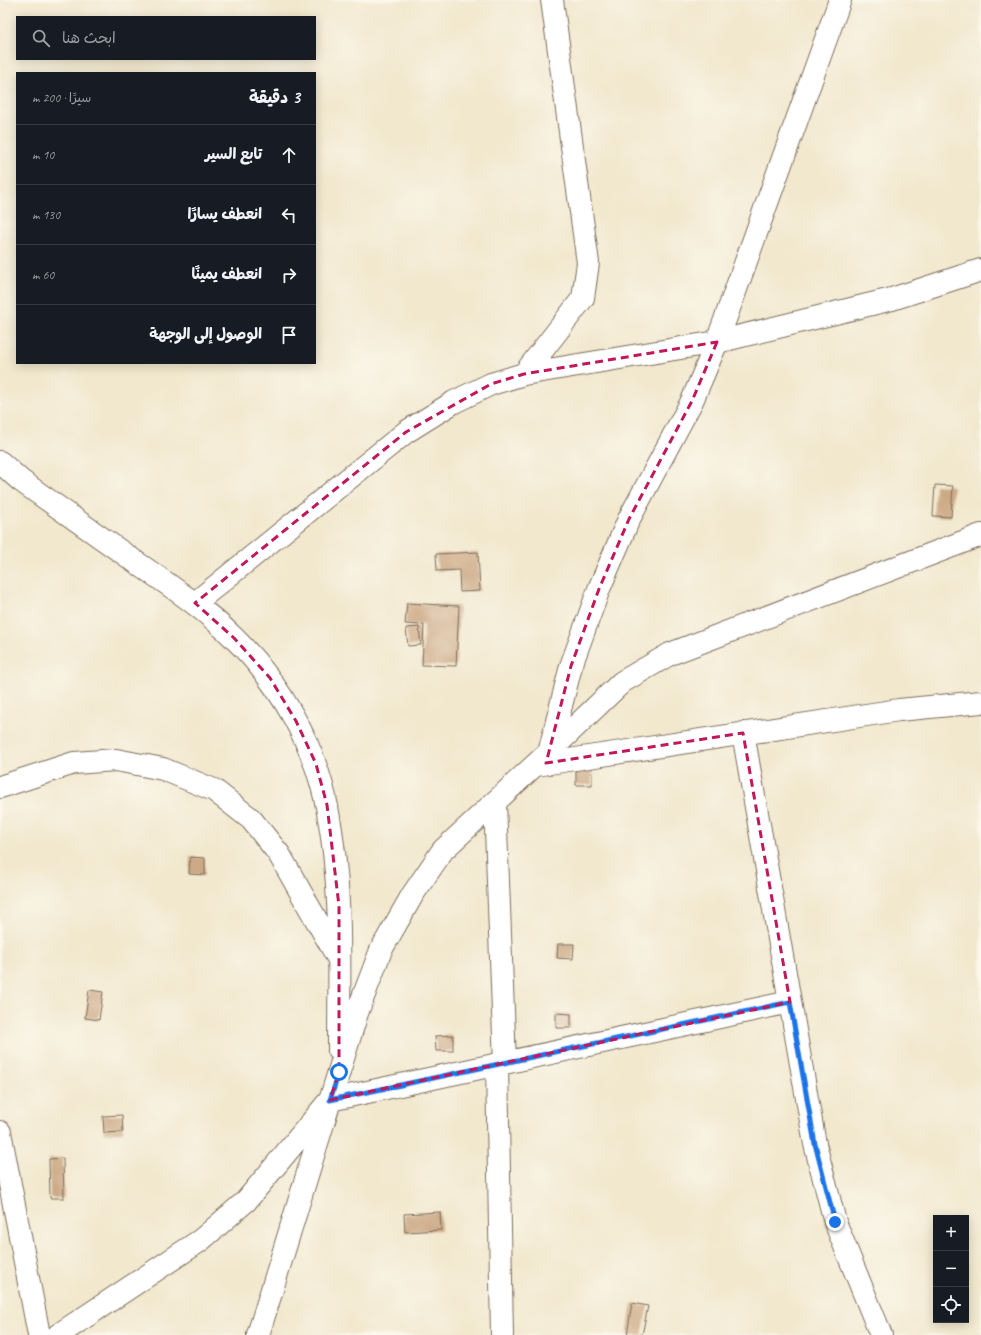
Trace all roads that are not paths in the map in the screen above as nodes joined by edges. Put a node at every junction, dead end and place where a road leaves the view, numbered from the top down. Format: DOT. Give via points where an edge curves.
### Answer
graph roads {
  1 [pos="552,0"];
  2 [pos="840,0"];
  3 [pos="981,270"];
  4 [pos="717,342"];
  5 [pos="524,374"];
  6 [pos="0,462"];
  7 [pos="981,534"];
  8 [pos="195,603"];
  9 [pos="981,702"];
  10 [pos="743,733"];
  11 [pos="542,759"];
  12 [pos="0,788"];
  13 [pos="495,803"];
  14 [pos="339,959"];
  15 [pos="790,1002"];
  16 [pos="501,1064"];
  17 [pos="339,1072"];
  18 [pos="330,1100"];
  19 [pos="0,1132"];
  20 [pos="39,1335"];
  21 [pos="58,1335"];
  22 [pos="258,1335"];
  23 [pos="502,1335"];
  24 [pos="881,1335"];
  1 -- 5 [label="street" via="588,263 583,298"];
  2 -- 4 [label="street"];
  3 -- 4 [label="street" via="892,299"];
  4 -- 5 [label="street"];
  4 -- 11 [label="street" via="692,401 629,519 599,589 571,666"];
  5 -- 8 [label="street" via="491,384 454,402 406,432"];
  6 -- 8 [label="street" via="20,480"];
  7 -- 11 [label="street" via="670,654 622,682"];
  8 -- 14 [label="street" via="234,638 270,678 296,721 316,764 327,805 334,850 339,906"];
  9 -- 10 [label="street" via="900,710"];
  10 -- 11 [label="street"];
  10 -- 15 [label="street"];
  11 -- 13 [label="street"];
  12 -- 14 [label="street" via="74,763 116,760 163,769 214,790 251,819 279,854"];
  13 -- 16 [label="street"];
  13 -- 17 [label="street" via="443,850 409,900 381,950 357,1013"];
  14 -- 17 [label="street"];
  15 -- 16 [label="street"];
  15 -- 24 [label="street" via="815,1144 835,1222"];
  16 -- 18 [label="street"];
  16 -- 23 [label="street"];
  17 -- 18 [label="street"];
  18 -- 21 [label="street" via="246,1201 201,1240"];
  18 -- 22 [label="street"];
  19 -- 20 [label="street"];
}
